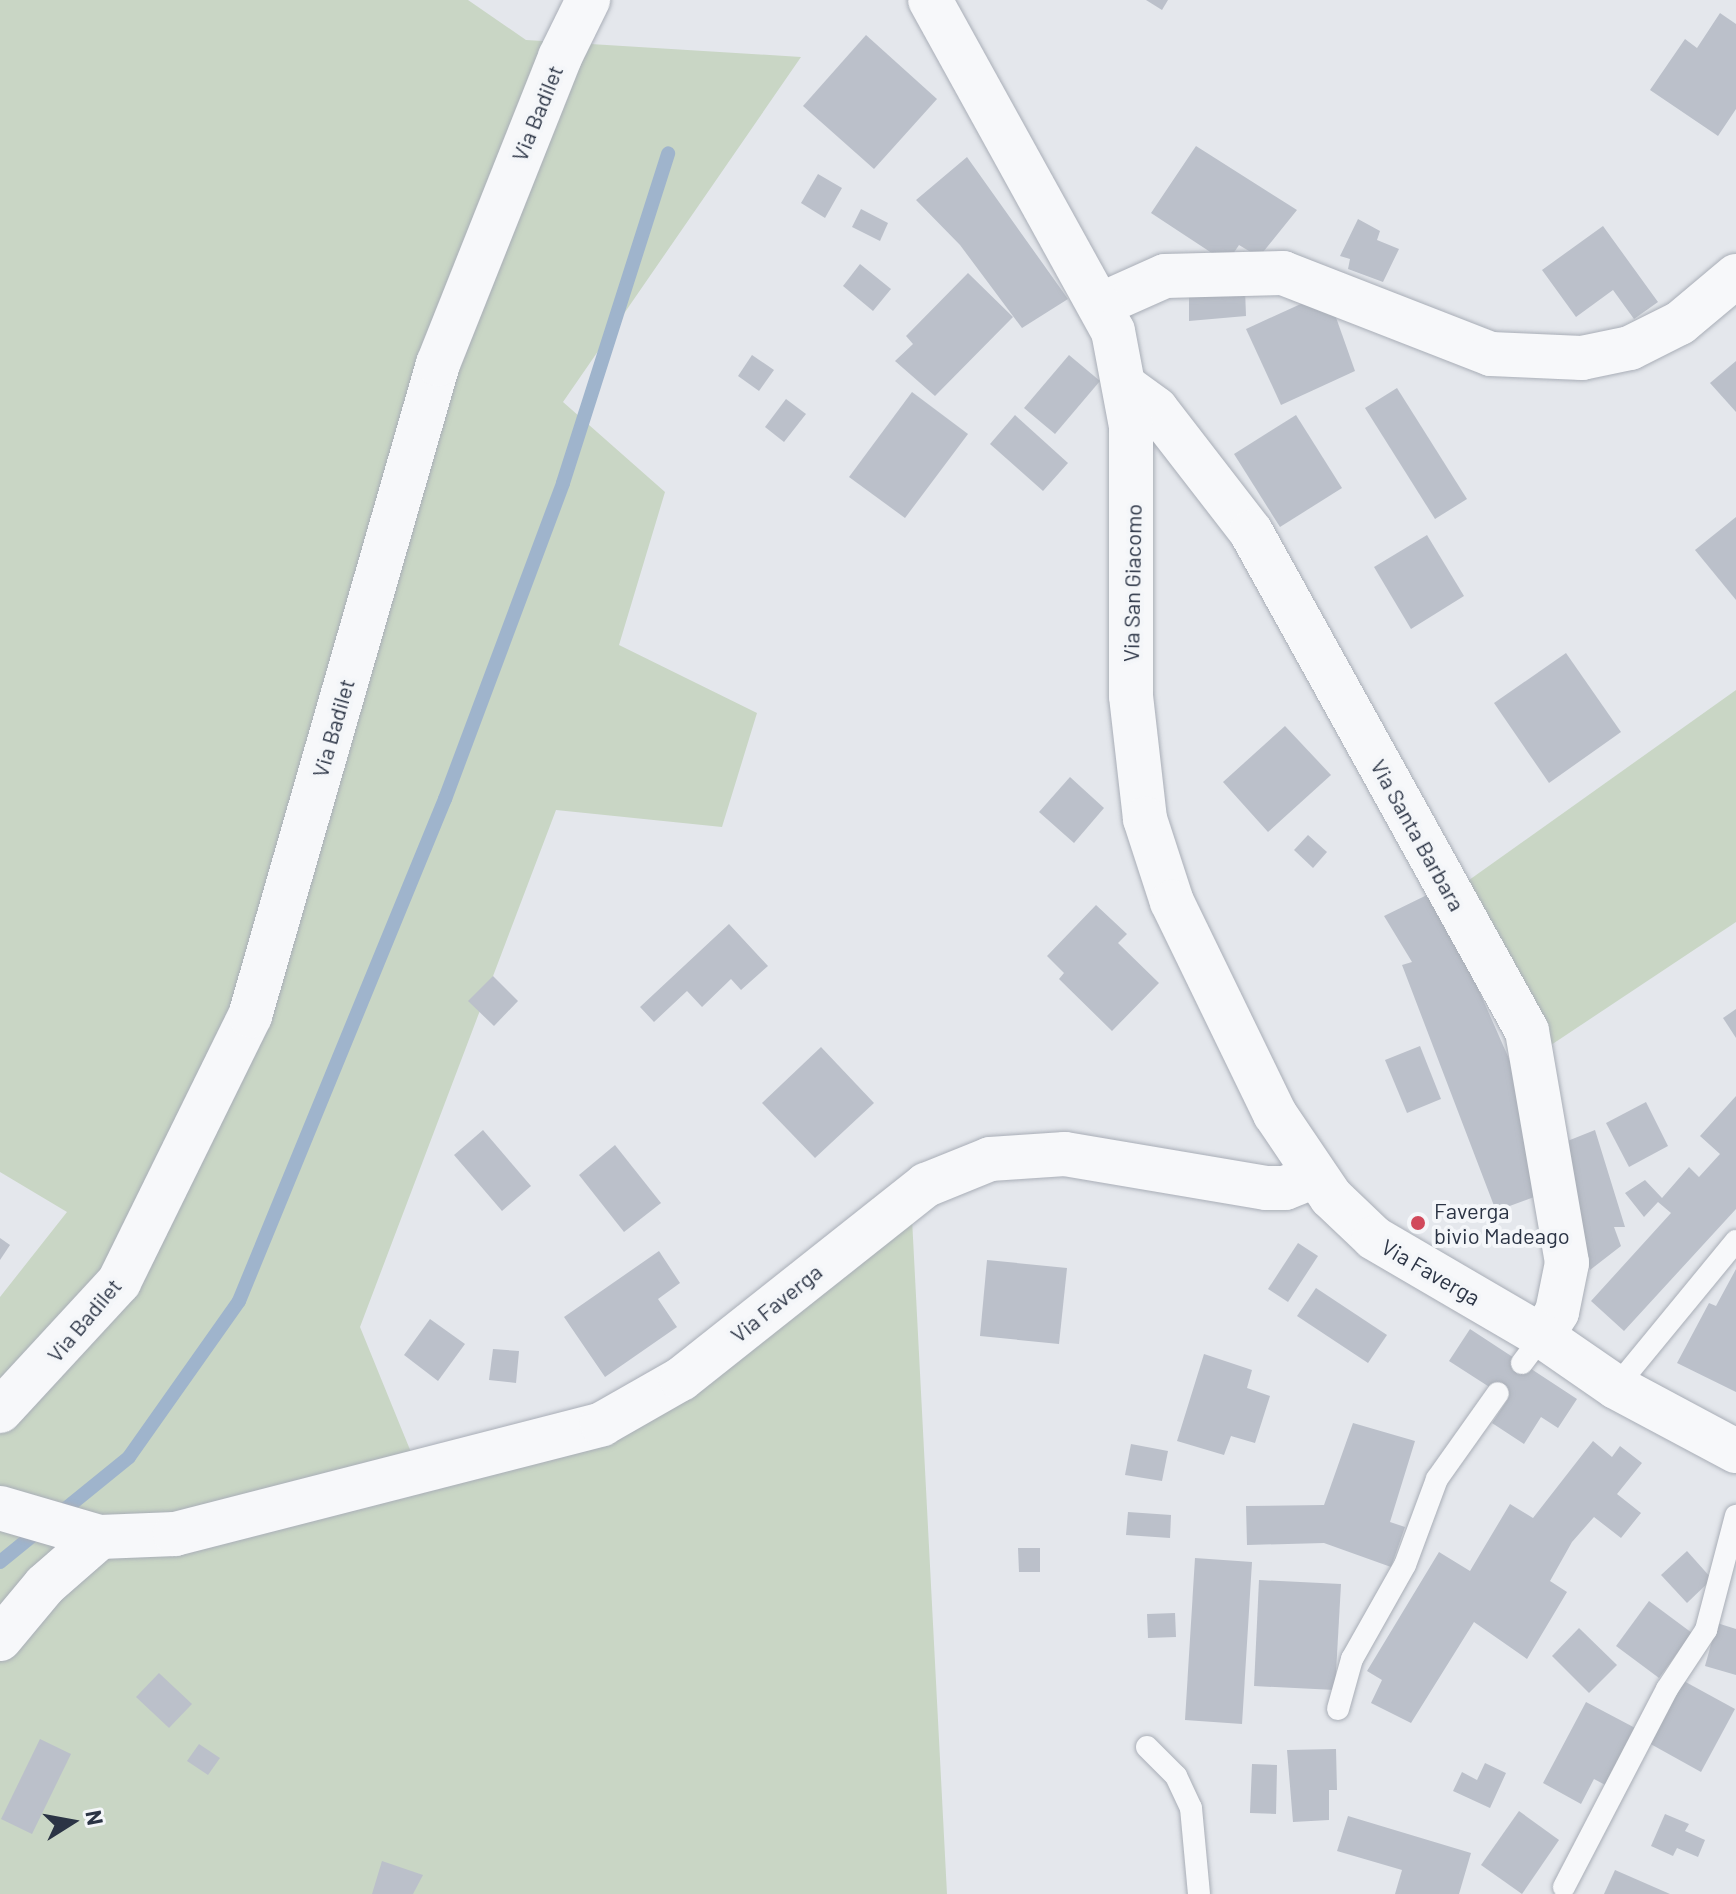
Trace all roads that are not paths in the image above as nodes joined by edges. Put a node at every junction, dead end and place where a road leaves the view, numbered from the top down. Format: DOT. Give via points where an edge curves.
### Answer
graph roads {
  1 [pos="588,0"];
  2 [pos="930,0"];
  3 [pos="1736,276"];
  4 [pos="1102,304"];
  5 [pos="1126,387"];
  6 [pos="1315,1176"];
  7 [pos="1736,1241"];
  8 [pos="1532,1349"];
  9 [pos="1616,1387"];
  10 [pos="1498,1393"];
  11 [pos="0,1411"];
  12 [pos="1736,1451"];
  13 [pos="0,1508"];
  14 [pos="1736,1516"];
  15 [pos="100,1537"];
  16 [pos="0,1639"];
  17 [pos="1338,1709"];
  18 [pos="1147,1747"];
  19 [pos="1564,1887"];
  20 [pos="1199,1894"];
  1 -- 11 [label="street, Via Badilet" via="560,57 438,364 250,1016 119,1282"];
  2 -- 4 [label="street, Via San Giacomo"];
  3 -- 4 [label="street" via="1680,323 1630,348 1582,358 1491,354 1283,273 1165,276"];
  4 -- 5 [label="street, Via San Giacomo"];
  5 -- 6 [label="street, Via San Giacomo" via="1133,462 1132,723 1145,819 1192,943 1275,1114"];
  5 -- 8 [label="street, Via Santa Barbara" via="1156,409 1251,532 1527,1031 1567,1263 1557,1312"];
  6 -- 8 [label="street, Via Faverga" via="1374,1238"];
  6 -- 15 [label="street, Via Faverga" via="1285,1188 1266,1188 1065,1154 990,1159 926,1185 681,1379 602,1424 175,1534"];
  7 -- 9 [label="lane"];
  8 -- 9 [label="street, Via Faverga"];
  9 -- 12 [label="street, Via Faverga"];
  10 -- 17 [label="lane" via="1437,1479 1398,1579 1352,1659"];
  13 -- 15 [label="street, Via Faverga"];
  14 -- 19 [label="lane" via="1706,1630 1667,1689"];
  15 -- 16 [label="street" via="45,1585"];
  18 -- 20 [label="lane" via="1186,1794"];
}
